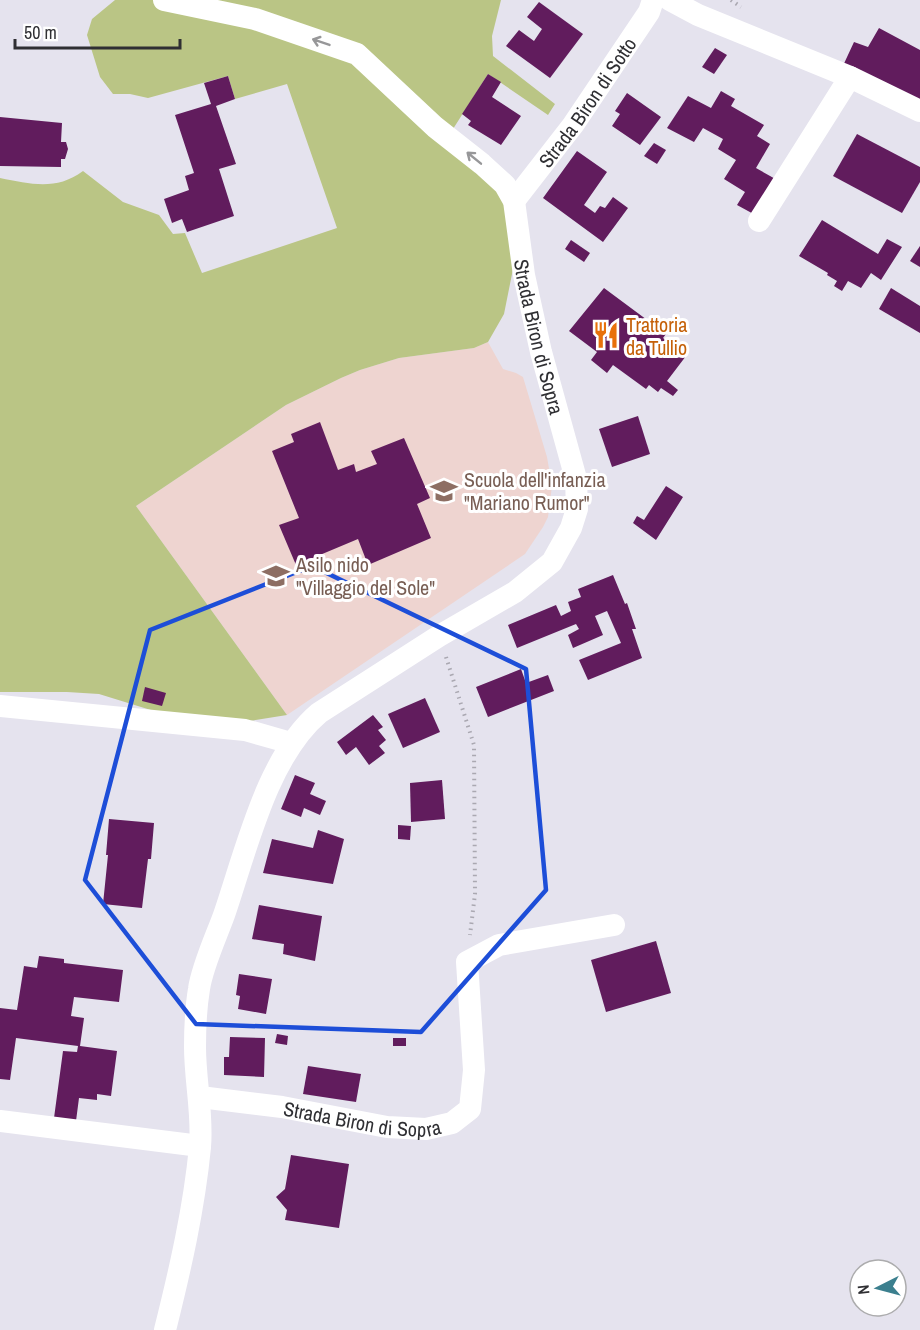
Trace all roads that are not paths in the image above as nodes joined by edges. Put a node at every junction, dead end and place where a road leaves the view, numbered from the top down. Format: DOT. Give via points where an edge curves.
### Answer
graph roads {
  1 [pos="164,0"];
  2 [pos="653,0"];
  3 [pos="670,0"];
  4 [pos="850,77"];
  5 [pos="920,111"];
  6 [pos="514,201"];
  7 [pos="759,221"];
  8 [pos="0,706"];
  9 [pos="291,743"];
  10 [pos="614,925"];
  11 [pos="200,1097"];
  12 [pos="0,1121"];
  13 [pos="200,1146"];
  14 [pos="165,1330"];
  6 -- 1 [label="street, Strada Biron di Sopra, one-way" via="505,185 357,54 255,19"];
  2 -- 6 [label="street, Strada Biron di Sotto" via="649,12 573,124"];
  3 -- 4 [label="street"];
  4 -- 5 [label="street"];
  4 -- 7 [label="street"];
  6 -- 9 [label="street, Strada Biron di Sopra" via="524,275 541,352 576,479 577,509 571,528 552,562 515,592 320,713"];
  8 -- 9 [label="street" via="245,730"];
  9 -- 11 [label="street, Strada Biron di Sopra" via="257,817 199,987 195,1048"];
  10 -- 11 [label="street, Strada Biron di Sopra" via="499,945 467,962 474,1070 470,1109 452,1123 426,1129 387,1127 282,1107"];
  11 -- 13 [label="street, Strada Biron di Sopra"];
  12 -- 13 [label="street"];
  13 -- 14 [label="street, Strada Biron di Sopra" via="188,1233"];
}
